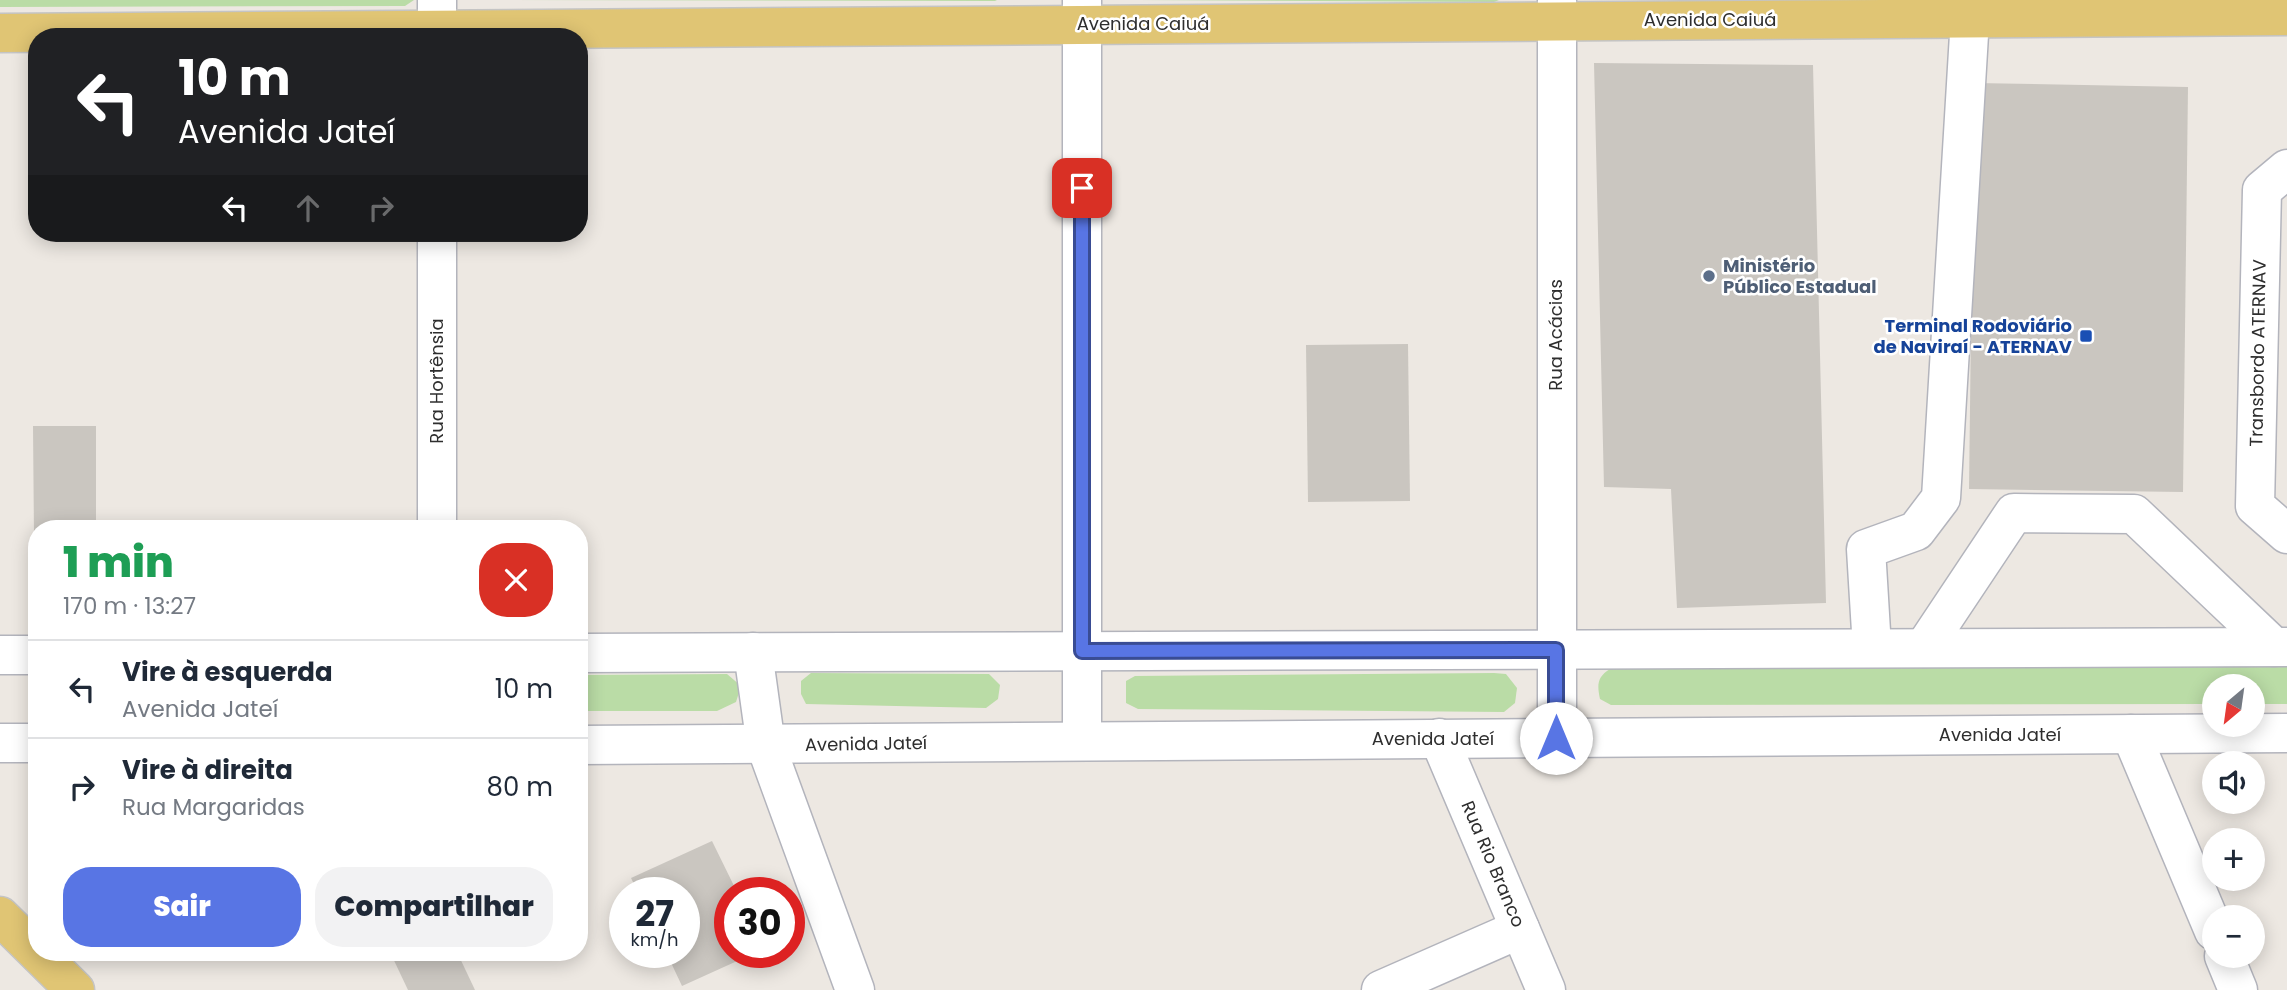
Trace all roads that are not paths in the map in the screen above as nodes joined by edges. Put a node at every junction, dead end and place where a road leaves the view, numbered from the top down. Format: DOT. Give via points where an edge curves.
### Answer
graph roads {
  1 [pos="1556,10"];
  2 [pos="1082,12"];
  3 [pos="2287,16"];
  4 [pos="1970,18"];
  5 [pos="437,22"];
  6 [pos="199,28"];
  7 [pos="28,32"];
  8 [pos="0,33"];
  9 [pos="2287,169"];
  10 [pos="437,242"];
  11 [pos="438,520"];
  12 [pos="2287,534"];
  13 [pos="2281,647"];
  14 [pos="1872,648"];
  15 [pos="1924,648"];
  16 [pos="1556,650"];
  17 [pos="1082,651"];
  18 [pos="753,652"];
  19 [pos="588,653"];
  20 [pos="28,654"];
  21 [pos="0,655"];
  22 [pos="2287,733"];
  23 [pos="2131,734"];
  24 [pos="1439,738"];
  25 [pos="1556,738"];
  26 [pos="1082,741"];
  27 [pos="0,743"];
  28 [pos="28,743"];
  29 [pos="588,745"];
  30 [pos="766,746"];
  31 [pos="2203,905"];
  32 [pos="0,916"];
  33 [pos="1520,929"];
  34 [pos="28,944"];
  35 [pos="46,961"];
  36 [pos="2229,968"];
  37 [pos="75,990"];
  38 [pos="855,990"];
  39 [pos="1381,990"];
  40 [pos="1546,990"];
  41 [pos="2238,990"];
  1 -- 2 [label="main road, Avenida Caiuá"];
  1 -- 4 [label="main road, Avenida Caiuá"];
  1 -- 16 [label="street, Rua Acácias"];
  2 -- 5 [label="main road, Avenida Caiuá"];
  2 -- 17 [label="street"];
  3 -- 4 [label="main road, Avenida Caiuá"];
  4 -- 14 [label="street" via="1941,498 1916,531 1866,549"];
  5 -- 6 [label="main road, Avenida Caiuá"];
  7 -- 8 [label="main road, Avenida Caiuá"];
  9 -- 12 [label="street, Transbordo ATERNAV" via="2262,190 2255,506"];
  10 -- 11 [label="street, Rua Hortênsia"];
  13 -- 15 [label="street"];
  13 -- 15 [label="street" via="2134,514 2014,513"];
  14 -- 15 [label="street"];
  14 -- 16 [label="street"];
  16 -- 17 [label="street"];
  16 -- 25 [label="street, Rua Acácias"];
  17 -- 18 [label="street"];
  17 -- 26 [label="street"];
  18 -- 19 [label="street"];
  18 -- 30 [label="street"];
  20 -- 21 [label="street"];
  22 -- 23 [label="street, Avenida Jateí"];
  23 -- 25 [label="street, Avenida Jateí"];
  23 -- 31 [label="street"];
  24 -- 25 [label="street, Avenida Jateí"];
  24 -- 26 [label="street, Avenida Jateí"];
  24 -- 33 [label="street, Rua Rio Branco"];
  26 -- 30 [label="street, Avenida Jateí"];
  27 -- 28 [label="street"];
  29 -- 30 [label="street, Avenida Jateí"];
  30 -- 38 [label="street"];
  32 -- 34 [label="main road"];
  33 -- 39 [label="street"];
  33 -- 40 [label="street, Rua Rio Branco"];
  35 -- 37 [label="main road"];
  36 -- 41 [label="street"];
}
